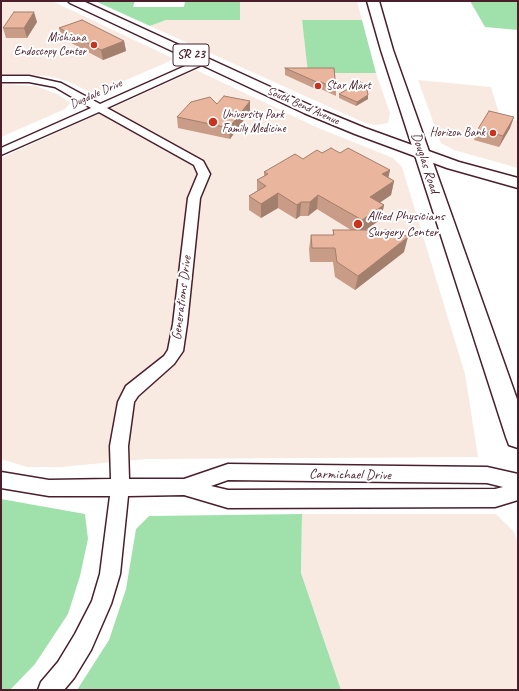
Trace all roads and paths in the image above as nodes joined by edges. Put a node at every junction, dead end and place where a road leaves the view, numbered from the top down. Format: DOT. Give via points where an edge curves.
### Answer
graph roads {
  1 [pos="74,1"];
  2 [pos="373,1"];
  3 [pos="198,58"];
  4 [pos="1,78"];
  5 [pos="95,105"];
  6 [pos="1,143"];
  7 [pos="1,152"];
  8 [pos="422,154"];
  9 [pos="518,183"];
  10 [pos="518,437"];
  11 [pos="371,475"];
  12 [pos="1,480"];
  13 [pos="518,482"];
  14 [pos="184,486"];
  15 [pos="120,487"];
  16 [pos="518,491"];
  17 [pos="374,498"];
  18 [pos="49,690"];
  1 -- 3 [label="street, South Bend Avenue / SR 23"];
  2 -- 8 [label="street, Douglas Road"];
  3 -- 5 [label="street, Dugdale Drive"];
  3 -- 8 [label="street, South Bend Avenue / SR 23" via="309,110"];
  4 -- 5 [label="street, Generations Drive" via="50,82"];
  5 -- 6 [label="street, Dugdale Drive"];
  5 -- 7 [label="street, Dugdale Drive"];
  5 -- 15 [label="street, Generations Drive" via="199,163 204,169 194,198 175,351 169,360 132,391 126,402 119,446"];
  8 -- 9 [label="street, South Bend Avenue / SR 23"];
  8 -- 10 [label="street, Douglas Road"];
  11 -- 13 [label="street, Carmichael Drive" via="487,475"];
  11 -- 14 [label="street, Carmichael Drive" via="228,472"];
  11 -- 17 [label="street"];
  12 -- 15 [label="street, Carmichael Drive" via="48,488"];
  14 -- 15 [label="street, Carmichael Drive"];
  14 -- 17 [label="street, Carmichael Drive" via="228,499"];
  15 -- 18 [label="street, Generations Drive" via="110,574 101,604 83,642 66,670"];
  16 -- 17 [label="street, Carmichael Drive" via="494,498"];
}
